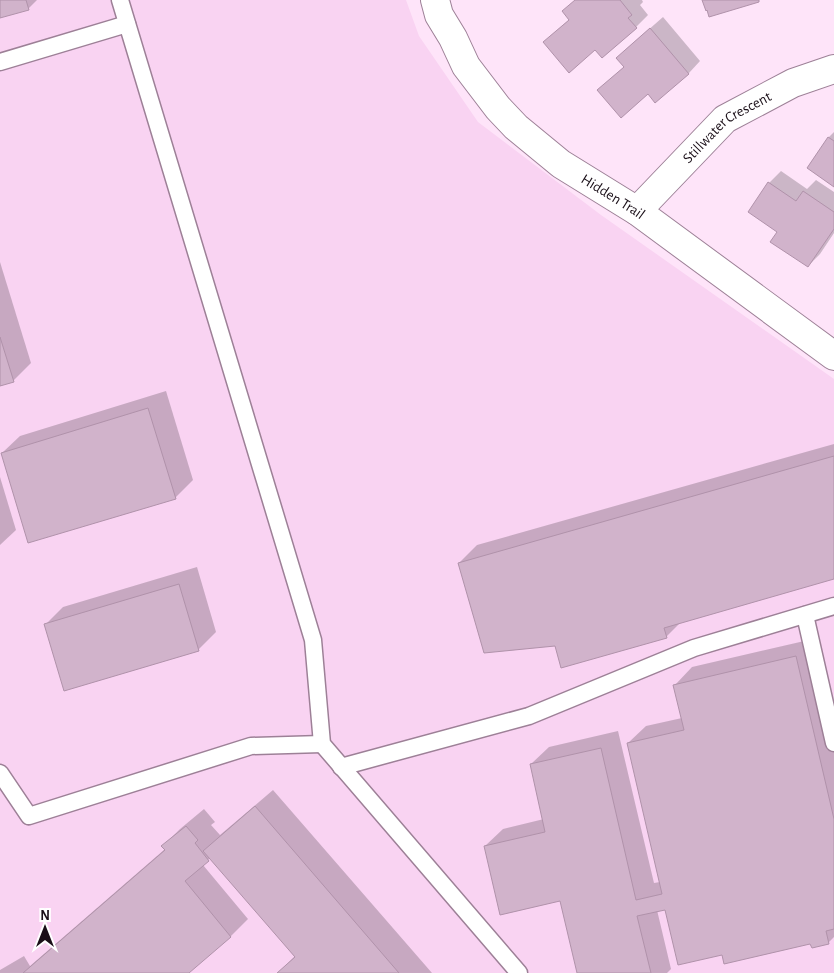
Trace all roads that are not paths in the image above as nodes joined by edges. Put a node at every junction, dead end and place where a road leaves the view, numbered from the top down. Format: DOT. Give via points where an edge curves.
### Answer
graph roads {
  1 [pos="120,0"];
  2 [pos="435,0"];
  3 [pos="127,24"];
  4 [pos="0,62"];
  5 [pos="834,69"];
  6 [pos="637,211"];
  7 [pos="834,356"];
  8 [pos="834,606"];
  9 [pos="805,615"];
  10 [pos="834,742"];
  11 [pos="322,744"];
  12 [pos="341,767"];
  13 [pos="0,773"];
  14 [pos="519,973"];
  1 -- 3 [label="lane"];
  2 -- 6 [label="street, Hidden Trail" via="466,66 516,127 561,164"];
  3 -- 4 [label="lane"];
  3 -- 11 [label="lane" via="314,640"];
  5 -- 6 [label="street, Stillwater Crescent" via="793,83 725,119"];
  6 -- 7 [label="street, Hidden Trail"];
  8 -- 9 [label="lane"];
  9 -- 10 [label="lane"];
  9 -- 12 [label="lane" via="694,648 529,716"];
  11 -- 12 [label="lane"];
  11 -- 13 [label="lane" via="252,746 29,816"];
  12 -- 14 [label="lane"];
}
